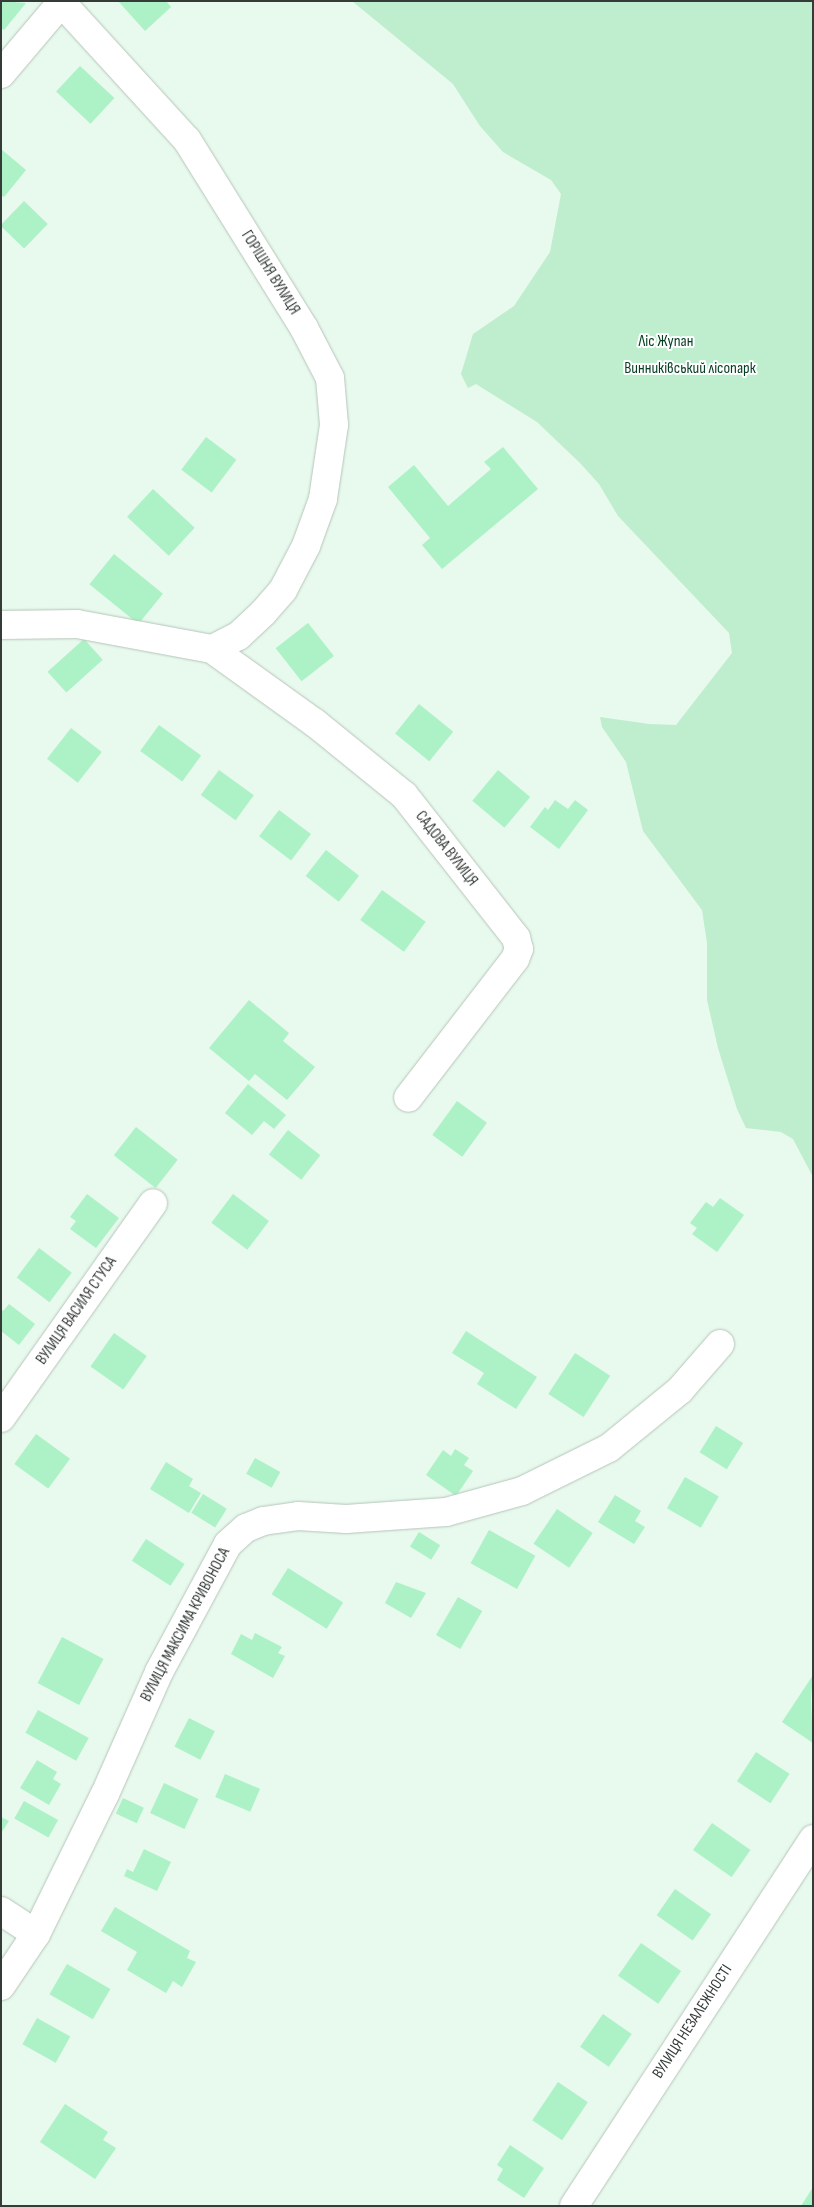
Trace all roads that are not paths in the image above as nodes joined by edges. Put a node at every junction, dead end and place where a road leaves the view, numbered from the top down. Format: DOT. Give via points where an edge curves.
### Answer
graph roads {
  1 [pos="60,2"];
  2 [pos="1,74"];
  3 [pos="1,625"];
  4 [pos="212,649"];
  5 [pos="408,1098"];
  6 [pos="153,1202"];
  7 [pos="720,1344"];
  8 [pos="1,1418"];
  9 [pos="813,1839"];
  10 [pos="1,1911"];
  11 [pos="36,1934"];
  12 [pos="1,1986"];
  13 [pos="574,2206"];
  1 -- 2 [label="street, ГОРІШНЯ ВУЛИЦЯ"];
  1 -- 4 [label="street, ГОРІШНЯ ВУЛИЦЯ" via="187,140 304,328 330,378 334,425 323,498 306,546 283,590 263,613 238,636"];
  3 -- 4 [label="street" via="77,624"];
  4 -- 5 [label="street, САДОВА ВУЛИЦЯ" via="315,723 404,795 516,938 519,949 515,959"];
  6 -- 8 [label="street, ВУЛИЦЯ ВАСИЛЯ СТУСА"];
  7 -- 11 [label="street, ВУЛИЦЯ МАКСИМА КРИВОНОСА" via="680,1390 609,1448 522,1491 446,1512 346,1519 298,1516 263,1521 228,1544 159,1672 105,1794"];
  9 -- 13 [label="street, ВУЛИЦЯ НЕЗАЛЕЖНОСТІ"];
  10 -- 11 [label="street"];
  11 -- 12 [label="street, ВУЛИЦЯ МАКСИМА КРИВОНОСА"];
}
